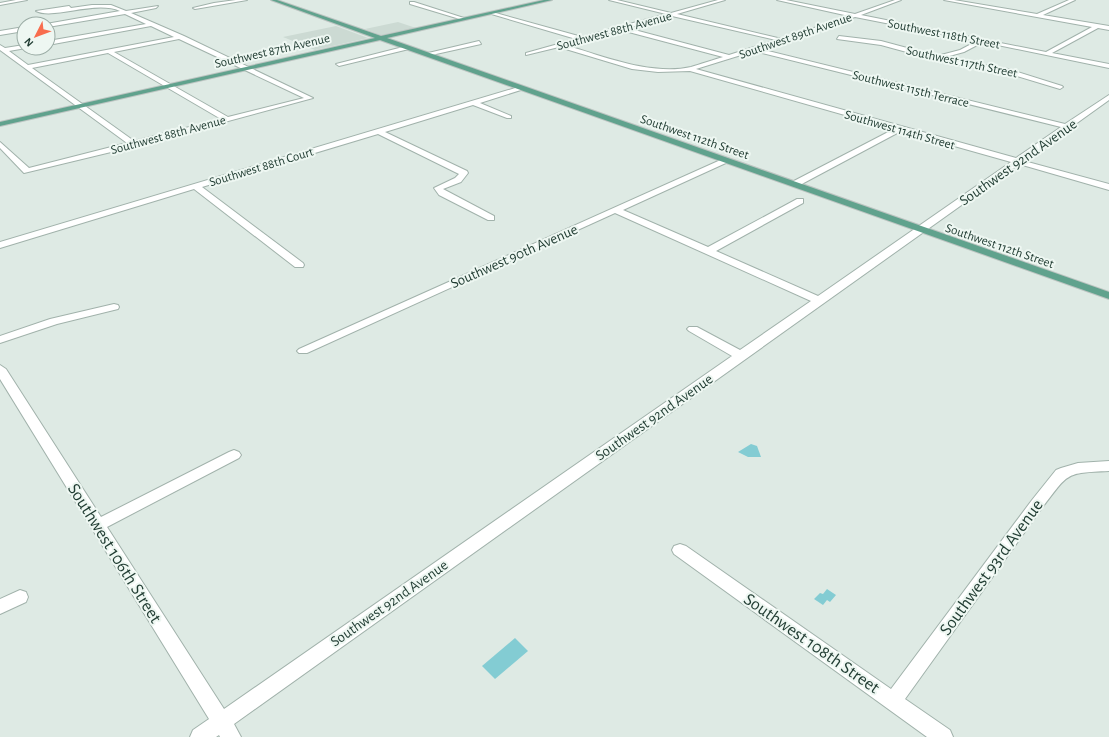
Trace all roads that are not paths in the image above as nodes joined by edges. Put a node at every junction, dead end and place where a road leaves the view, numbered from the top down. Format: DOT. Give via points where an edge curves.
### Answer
graph roads {
  1 [pos="25,0"];
  2 [pos="240,0"];
  3 [pos="245,0"];
  4 [pos="273,0"];
  5 [pos="550,0"];
  6 [pos="611,0"];
  7 [pos="723,0"];
  8 [pos="779,0"];
  9 [pos="899,0"];
  10 [pos="946,0"];
  11 [pos="1073,0"];
  12 [pos="412,3"];
  13 [pos="0,4"];
  14 [pos="69,7"];
  15 [pos="156,7"];
  16 [pos="195,8"];
  17 [pos="125,11"];
  18 [pos="490,13"];
  19 [pos="670,14"];
  20 [pos="855,15"];
  21 [pos="1037,16"];
  22 [pos="465,19"];
  23 [pos="56,24"];
  24 [pos="153,24"];
  25 [pos="1097,26"];
  26 [pos="619,28"];
  27 [pos="1109,28"];
  28 [pos="16,30"];
  29 [pos="0,33"];
  30 [pos="182,37"];
  31 [pos="381,38"];
  32 [pos="839,38"];
  33 [pos="581,39"];
  34 [pos="975,39"];
  35 [pos="781,40"];
  36 [pos="982,41"];
  37 [pos="56,42"];
  38 [pos="479,43"];
  39 [pos="558,45"];
  40 [pos="16,47"];
  41 [pos="969,47"];
  42 [pos="3,48"];
  43 [pos="407,48"];
  44 [pos="754,49"];
  45 [pos="109,51"];
  46 [pos="427,54"];
  47 [pos="528,54"];
  48 [pos="1046,54"];
  49 [pos="730,57"];
  50 [pos="936,58"];
  51 [pos="339,64"];
  52 [pos="1109,66"];
  53 [pos="27,67"];
  54 [pos="246,68"];
  55 [pos="690,69"];
  56 [pos="170,86"];
  57 [pos="1060,87"];
  58 [pos="522,88"];
  59 [pos="1109,97"];
  60 [pos="472,102"];
  61 [pos="81,106"];
  62 [pos="509,117"];
  63 [pos="227,119"];
  64 [pos="0,124"];
  65 [pos="1068,127"];
  66 [pos="899,129"];
  67 [pos="378,131"];
  68 [pos="0,144"];
  69 [pos="133,144"];
  70 [pos="725,160"];
  71 [pos="1018,162"];
  72 [pos="795,184"];
  73 [pos="196,186"];
  74 [pos="1109,187"];
  75 [pos="800,201"];
  76 [pos="616,210"];
  77 [pos="491,218"];
  78 [pos="922,230"];
  79 [pos="0,245"];
  80 [pos="708,251"];
  81 [pos="300,265"];
  82 [pos="1109,296"];
  83 [pos="820,301"];
  84 [pos="114,307"];
  85 [pos="693,329"];
  86 [pos="0,340"];
  87 [pos="303,351"];
  88 [pos="742,356"];
  89 [pos="0,369"];
  90 [pos="234,456"];
  91 [pos="1109,466"];
  92 [pos="98,525"];
  93 [pos="680,550"];
  94 [pos="20,596"];
  95 [pos="0,607"];
  96 [pos="893,701"];
  97 [pos="221,722"];
  98 [pos="200,737"];
  99 [pos="231,737"];
  100 [pos="943,737"];
  1 -- 13 [label="street"];
  2 -- 3 [label="street"];
  2 -- 16 [label="street"];
  4 -- 31 [label="main road, Southwest 112th Street"];
  5 -- 18 [label="main road, Southwest 87th Avenue"];
  6 -- 19 [label="street"];
  7 -- 19 [label="street, Southwest 88th Avenue"];
  8 -- 20 [label="street, Southwest 118th Street"];
  9 -- 20 [label="street, Southwest 89th Avenue"];
  10 -- 21 [label="street"];
  11 -- 21 [label="street"];
  12 -- 22 [label="street"];
  14 -- 14 [label="street" via="44,9 38,11 43,11"];
  14 -- 17 [label="street" via="111,2"];
  15 -- 17 [label="street"];
  17 -- 23 [label="street"];
  17 -- 24 [label="street"];
  18 -- 22 [label="main road, Southwest 87th Avenue"];
  18 -- 33 [label="street"];
  19 -- 26 [label="street, Southwest 88th Avenue"];
  19 -- 35 [label="street"];
  20 -- 34 [label="street, Southwest 118th Street"];
  20 -- 35 [label="street, Southwest 89th Avenue"];
  21 -- 25 [label="street"];
  22 -- 31 [label="main road, Southwest 87th Avenue"];
  24 -- 30 [label="street"];
  24 -- 37 [label="street"];
  25 -- 27 [label="street"];
  25 -- 48 [label="street"];
  26 -- 33 [label="street, Southwest 88th Avenue"];
  26 -- 49 [label="street"];
  28 -- 29 [label="street"];
  30 -- 45 [label="street"];
  30 -- 54 [label="street"];
  31 -- 43 [label="main road, Southwest 112th Street"];
  31 -- 54 [label="main road, Southwest 87th Avenue"];
  32 -- 50 [label="street, Southwest 117th Street" via="881,43"];
  33 -- 39 [label="street, Southwest 88th Avenue"];
  34 -- 36 [label="street, Southwest 118th Street"];
  34 -- 41 [label="street" via="966,43"];
  35 -- 44 [label="street, Southwest 89th Avenue"];
  36 -- 41 [label="street"];
  36 -- 48 [label="street, Southwest 118th Street"];
  38 -- 46 [label="street"];
  39 -- 47 [label="street, Southwest 88th Avenue"];
  39 -- 55 [label="street" via="632,67"];
  40 -- 42 [label="street"];
  41 -- 50 [label="street"];
  42 -- 53 [label="street"];
  43 -- 46 [label="main road, Southwest 112th Street"];
  43 -- 51 [label="street"];
  44 -- 49 [label="street, Southwest 89th Avenue"];
  44 -- 65 [label="street, Southwest 115th Terrace"];
  45 -- 53 [label="street"];
  45 -- 56 [label="street"];
  46 -- 58 [label="main road, Southwest 112th Street"];
  48 -- 52 [label="street, Southwest 118th Street"];
  49 -- 55 [label="street, Southwest 89th Avenue"];
  50 -- 57 [label="street, Southwest 117th Street" via="1018,73"];
  53 -- 61 [label="street"];
  54 -- 56 [label="main road, Southwest 87th Avenue"];
  54 -- 63 [label="street, Southwest 88th Avenue" via="310,98"];
  55 -- 66 [label="street, Southwest 114th Street"];
  56 -- 61 [label="main road, Southwest 87th Avenue"];
  56 -- 63 [label="street"];
  58 -- 60 [label="street, Southwest 88th Court"];
  58 -- 70 [label="main road, Southwest 112th Street"];
  59 -- 65 [label="street, Southwest 92nd Avenue"];
  60 -- 62 [label="street"];
  60 -- 67 [label="street, Southwest 88th Court"];
  61 -- 64 [label="main road, Southwest 87th Avenue"];
  61 -- 69 [label="street"];
  63 -- 69 [label="street, Southwest 88th Avenue"];
  65 -- 71 [label="street, Southwest 92nd Avenue"];
  66 -- 71 [label="street, Southwest 114th Street"];
  66 -- 72 [label="street"];
  67 -- 73 [label="street, Southwest 88th Court"];
  67 -- 77 [label="street" via="464,173 461,178 438,188 442,193"];
  68 -- 69 [label="street, Southwest 88th Avenue" via="27,171"];
  70 -- 72 [label="main road, Southwest 112th Street"];
  70 -- 76 [label="street, Southwest 90th Avenue"];
  71 -- 74 [label="street, Southwest 114th Street"];
  71 -- 78 [label="street, Southwest 92nd Avenue"];
  72 -- 78 [label="main road, Southwest 112th Street"];
  73 -- 79 [label="street, Southwest 88th Court"];
  73 -- 81 [label="street"];
  75 -- 80 [label="street"];
  76 -- 80 [label="street"];
  76 -- 87 [label="street, Southwest 90th Avenue"];
  78 -- 82 [label="main road, Southwest 112th Street"];
  78 -- 83 [label="street, Southwest 92nd Avenue"];
  80 -- 83 [label="street"];
  83 -- 88 [label="street, Southwest 92nd Avenue"];
  84 -- 86 [label="street" via="54,321"];
  85 -- 88 [label="street"];
  88 -- 97 [label="street, Southwest 92nd Avenue"];
  89 -- 92 [label="street, Southwest 106th Street"];
  90 -- 92 [label="street"];
  91 -- 96 [label="street, Southwest 93rd Avenue" via="1082,468 1061,474 1036,504"];
  92 -- 97 [label="street, Southwest 106th Street"];
  93 -- 96 [label="street, Southwest 108th Street"];
  94 -- 95 [label="street"];
  96 -- 100 [label="street, Southwest 108th Street"];
  97 -- 98 [label="street, Southwest 92nd Avenue"];
  97 -- 99 [label="street, Southwest 106th Street"];
}
